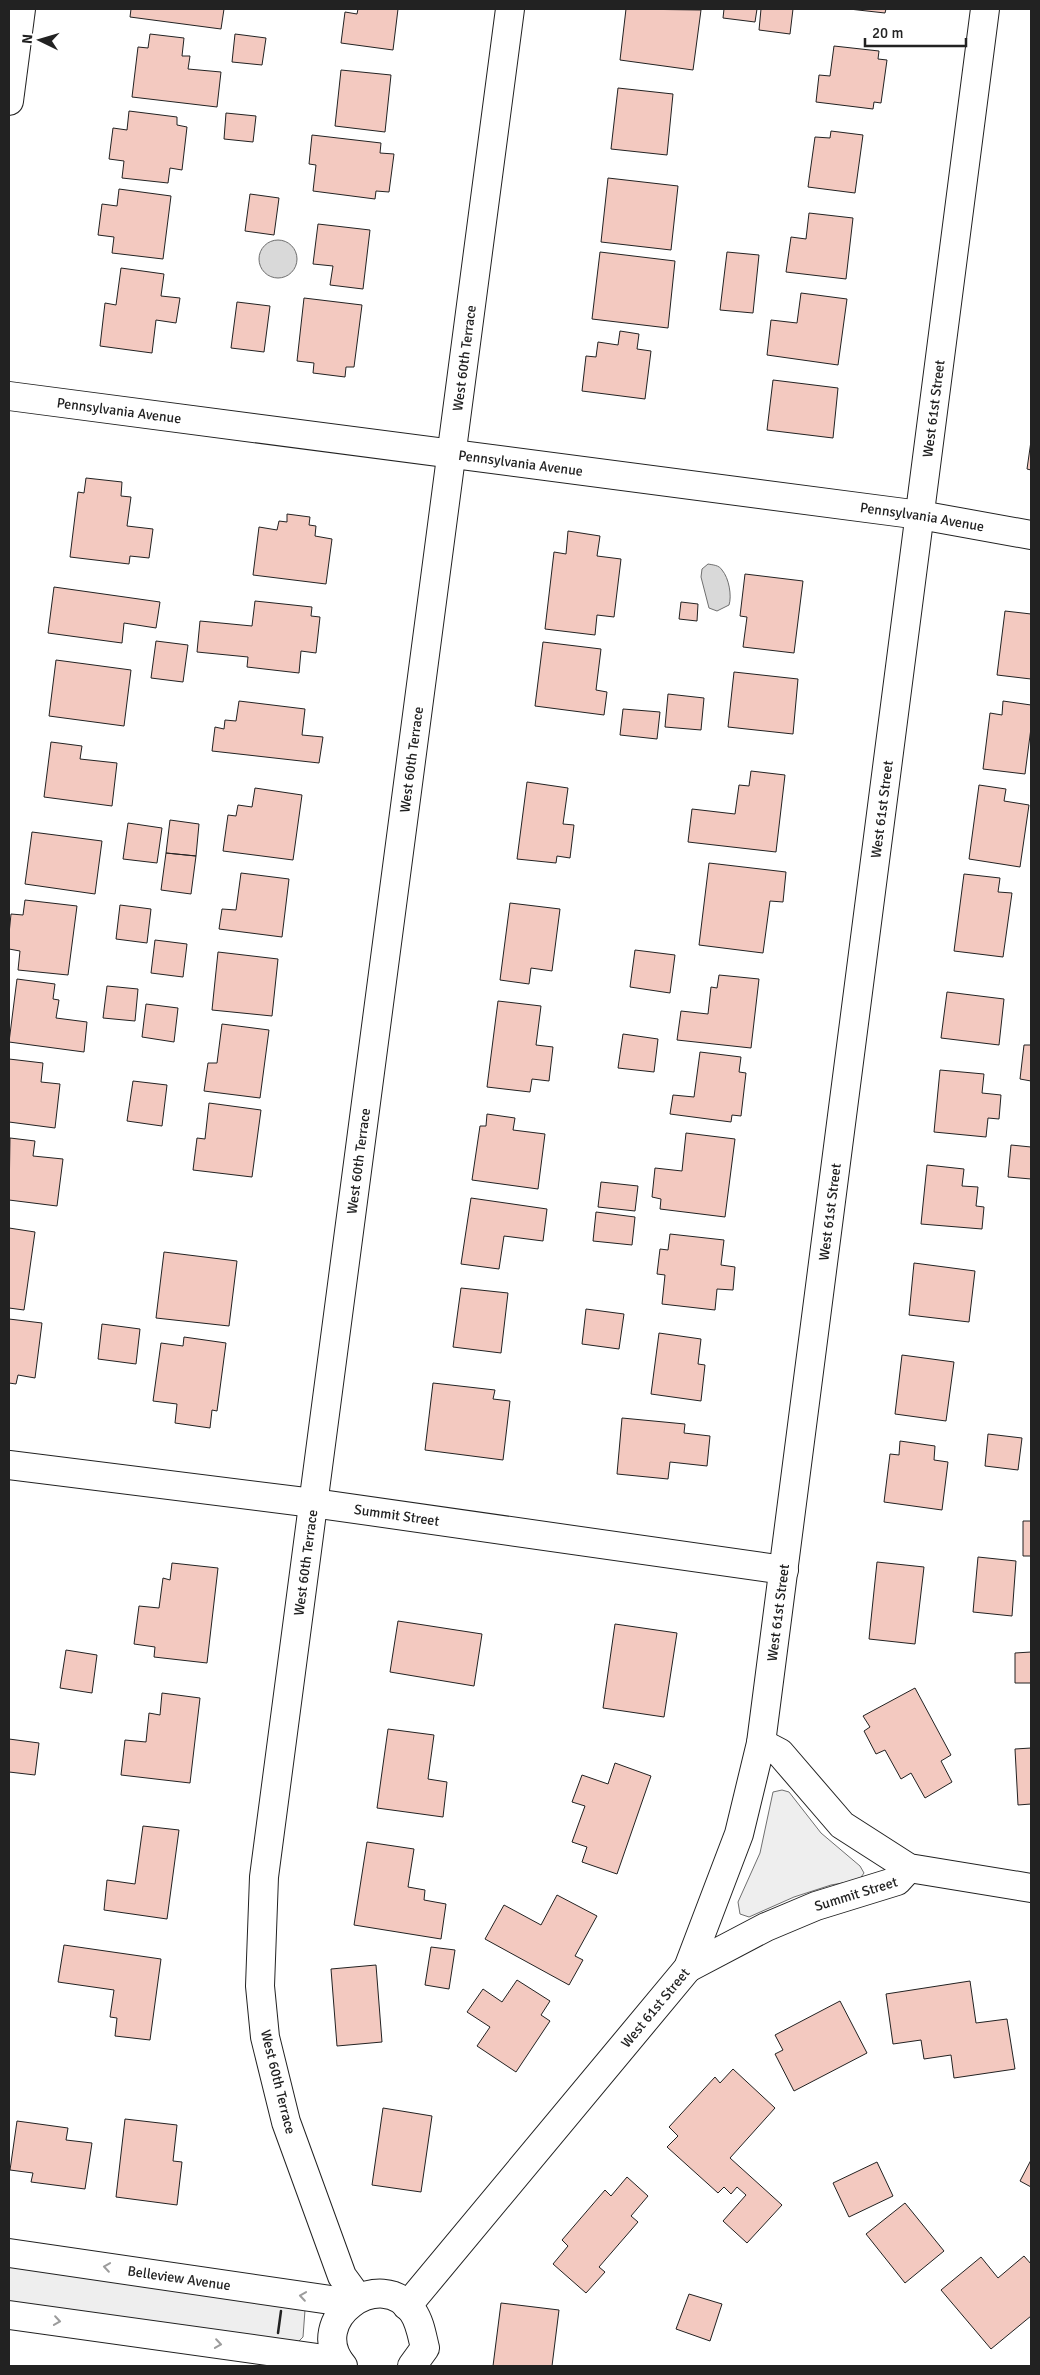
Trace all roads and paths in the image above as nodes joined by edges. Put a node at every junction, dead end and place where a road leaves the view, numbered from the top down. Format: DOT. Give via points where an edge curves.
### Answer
graph roads {
  1 [pos="21,9"];
  2 [pos="510,9"];
  3 [pos="985,9"];
  4 [pos="9,101"];
  5 [pos="9,396"];
  6 [pos="452,454"];
  7 [pos="920,515"];
  8 [pos="1031,535"];
  9 [pos="9,1465"];
  10 [pos="313,1503"];
  11 [pos="784,1570"];
  12 [pos="762,1743"];
  13 [pos="909,1868"];
  14 [pos="1031,1888"];
  15 [pos="688,1968"];
  16 [pos="9,2253"];
  17 [pos="355,2300"];
  18 [pos="407,2306"];
  19 [pos="9,2314"];
  20 [pos="341,2364"];
  21 [pos="412,2366"];
  1 -- 4 [label="street"];
  2 -- 6 [label="street, West 60th Terrace"];
  3 -- 7 [label="street, West 61st Street"];
  5 -- 6 [label="street, Pennsylvania Avenue"];
  6 -- 7 [label="street, Pennsylvania Avenue"];
  6 -- 10 [label="street, West 60th Terrace"];
  7 -- 8 [label="street, Pennsylvania Avenue"];
  7 -- 11 [label="street, West 61st Street"];
  9 -- 10 [label="street, Summit Street"];
  10 -- 11 [label="street, Summit Street"];
  10 -- 17 [label="street, West 60th Terrace" via="264,1877 260,1986 265,2037 286,2122 342,2276"];
  11 -- 12 [label="street, West 61st Street"];
  12 -- 13 [label="street" via="780,1753 842,1825"];
  12 -- 15 [label="street, West 61st Street" via="739,1834"];
  13 -- 14 [label="street, Summit Street"];
  13 -- 15 [label="street, Summit Street" via="897,1881 816,1906 766,1927"];
  15 -- 18 [label="street, West 61st Street"];
  17 -- 16 [label="street, Belleview Avenue, one-way"];
  17 -- 18 [label="street, Belleview Avenue" via="373,2294 387,2295"];
  17 -- 20 [label="street" via="337,2319 333,2333 334,2348"];
  18 -- 21 [label="street" via="419,2324 425,2348"];
  19 -- 20 [label="street, one-way"];
}
